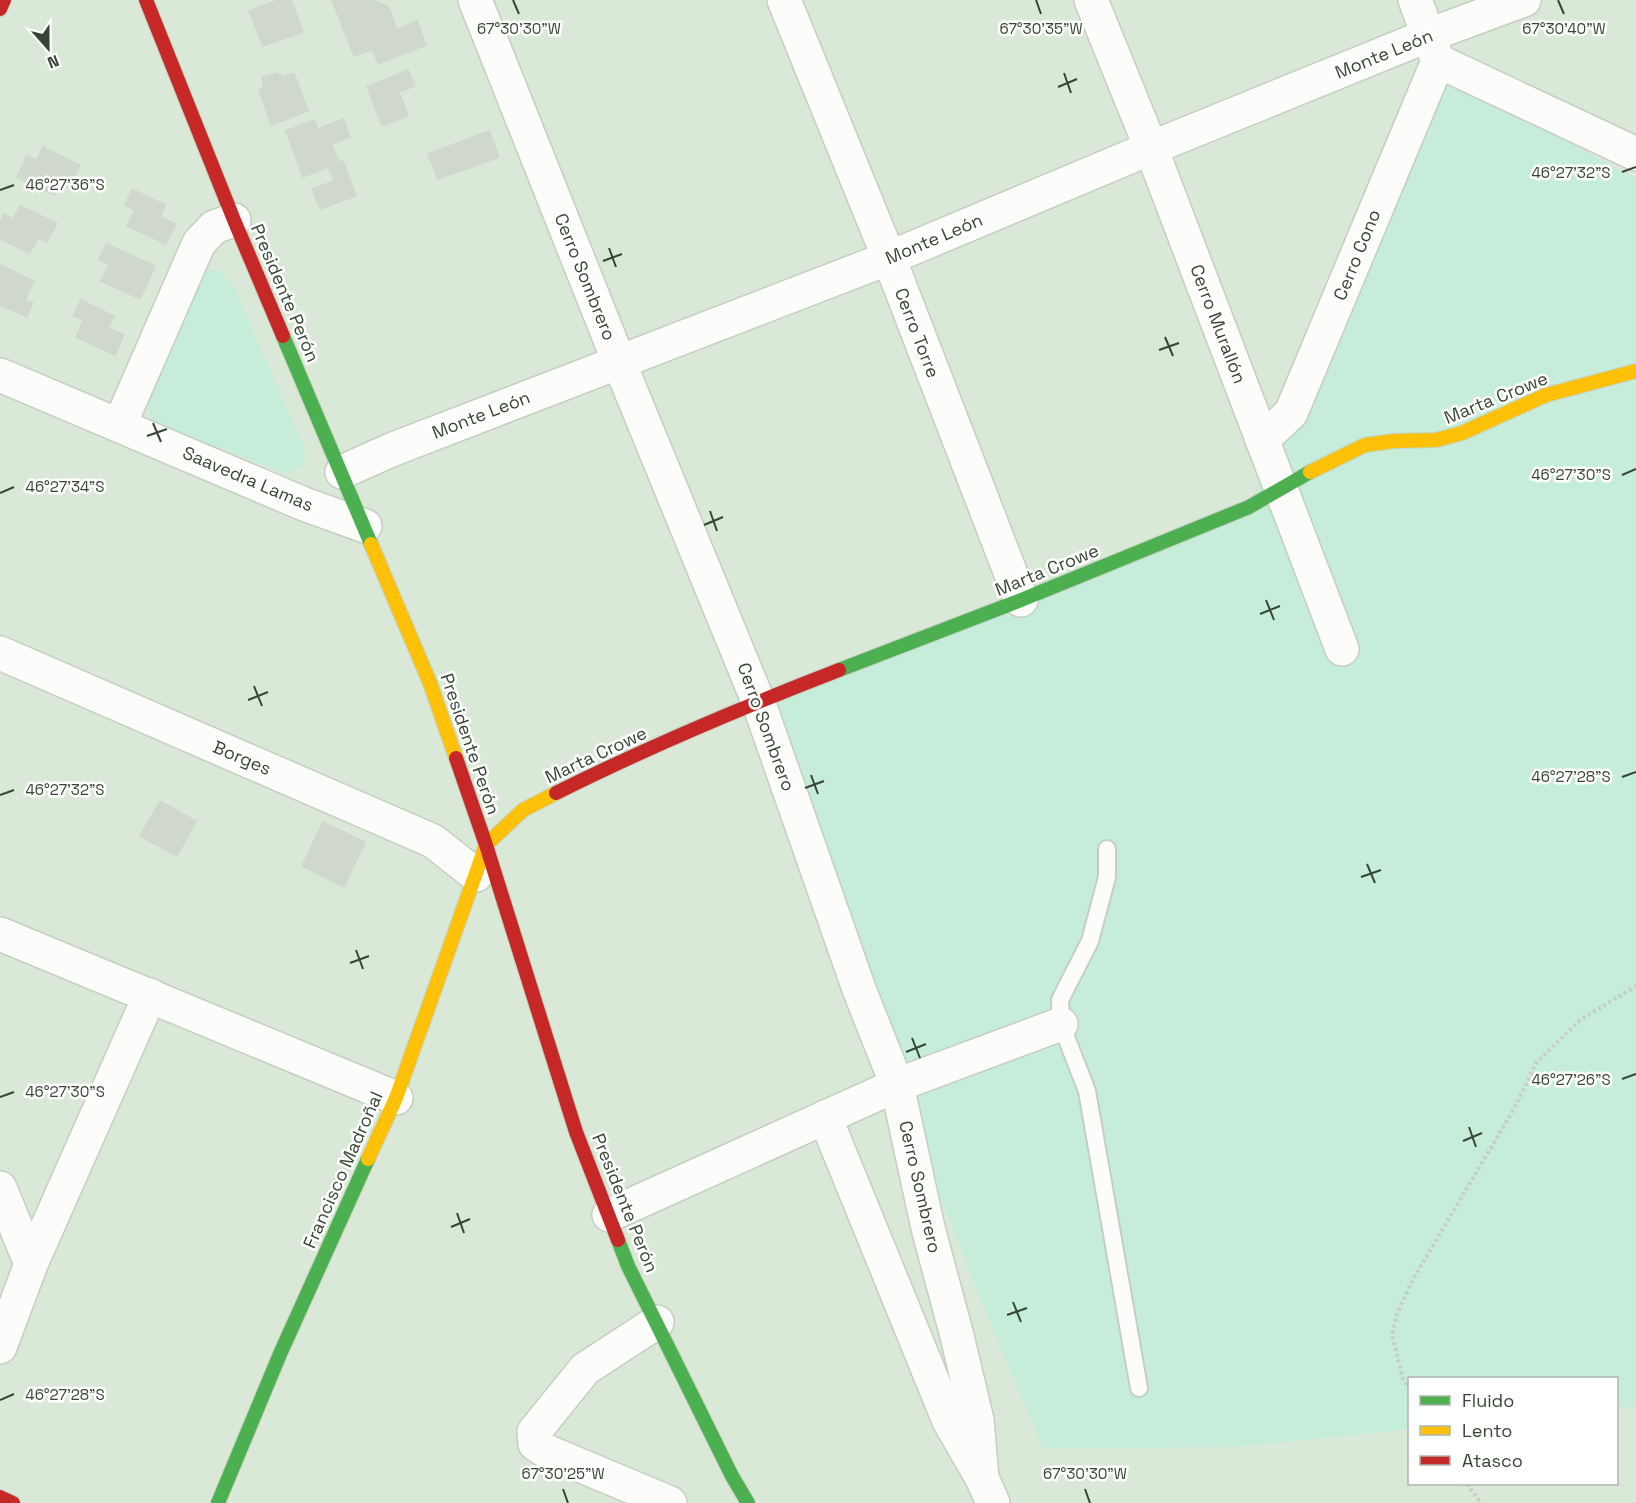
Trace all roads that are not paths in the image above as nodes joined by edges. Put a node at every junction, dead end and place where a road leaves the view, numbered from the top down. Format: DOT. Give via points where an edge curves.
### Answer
graph roads {
  1 [pos="4,0"];
  2 [pos="146,0"];
  3 [pos="475,0"];
  4 [pos="784,0"];
  5 [pos="1091,0"];
  6 [pos="1414,0"];
  7 [pos="1524,0"];
  8 [pos="0,9"];
  9 [pos="1433,48"];
  10 [pos="1151,148"];
  11 [pos="1636,154"];
  12 [pos="234,220"];
  13 [pos="889,258"];
  14 [pos="618,362"];
  15 [pos="1636,371"];
  16 [pos="0,375"];
  17 [pos="120,424"];
  18 [pos="1262,440"];
  19 [pos="342,472"];
  20 [pos="1281,489"];
  21 [pos="365,526"];
  22 [pos="1021,600"];
  23 [pos="1342,649"];
  24 [pos="0,653"];
  25 [pos="758,701"];
  26 [pos="486,845"];
  27 [pos="1107,849"];
  28 [pos="476,875"];
  29 [pos="0,934"];
  30 [pos="150,995"];
  31 [pos="1061,1024"];
  32 [pos="897,1084"];
  33 [pos="396,1098"];
  34 [pos="825,1117"];
  35 [pos="0,1188"];
  36 [pos="609,1215"];
  37 [pos="32,1264"];
  38 [pos="657,1322"];
  39 [pos="0,1347"];
  40 [pos="1139,1388"];
  41 [pos="987,1490"];
  42 [pos="0,1497"];
  43 [pos="13,1503"];
  44 [pos="218,1503"];
  45 [pos="670,1503"];
  46 [pos="748,1503"];
  1 -- 8 [label="street"];
  2 -- 12 [label="street, Presidente Perón"];
  3 -- 14 [label="street, Cerro Sombrero"];
  4 -- 13 [label="street, Cerro Torre"];
  5 -- 10 [label="street, Cerro Murallón"];
  6 -- 9 [label="street"];
  7 -- 9 [label="street, Monte León"];
  9 -- 10 [label="street, Monte León"];
  9 -- 11 [label="street"];
  9 -- 18 [label="street, Cerro Cono" via="1291,413"];
  10 -- 13 [label="street, Monte León"];
  10 -- 18 [label="street, Cerro Murallón"];
  12 -- 17 [label="street" via="214,227 199,243"];
  12 -- 19 [label="street, Presidente Perón"];
  13 -- 14 [label="street, Monte León"];
  13 -- 22 [label="street, Cerro Torre"];
  14 -- 19 [label="street, Monte León"];
  14 -- 25 [label="street, Cerro Sombrero"];
  15 -- 20 [label="street, Marta Crowe" via="1546,395 1462,433 1436,440 1365,445"];
  16 -- 17 [label="street, Saavedra Lamas"];
  17 -- 21 [label="street, Saavedra Lamas" via="304,504"];
  18 -- 20 [label="street, Cerro Murallón"];
  19 -- 21 [label="street, Presidente Perón"];
  20 -- 22 [label="street, Marta Crowe" via="1249,507"];
  20 -- 23 [label="street, Cerro Murallón"];
  21 -- 26 [label="street, Presidente Perón" via="430,683"];
  22 -- 25 [label="street, Marta Crowe"];
  24 -- 28 [label="street, Borges" via="433,841"];
  25 -- 26 [label="street, Marta Crowe" via="523,810"];
  25 -- 32 [label="street, Cerro Sombrero" via="859,989"];
  26 -- 28 [label="street, Francisco Madroñal"];
  26 -- 36 [label="street, Presidente Perón" via="576,1132"];
  27 -- 31 [label="lane" via="1107,877 1090,940 1060,1000"];
  28 -- 33 [label="street, Francisco Madroñal"];
  29 -- 30 [label="street"];
  30 -- 33 [label="street"];
  30 -- 37 [label="street"];
  31 -- 32 [label="street"];
  31 -- 40 [label="lane" via="1086,1091"];
  32 -- 34 [label="street"];
  32 -- 41 [label="street, Cerro Sombrero" via="928,1228 977,1420"];
  33 -- 44 [label="street, Francisco Madroñal" via="280,1354"];
  34 -- 36 [label="street"];
  34 -- 41 [label="street, Cerro Sombrero" via="949,1421"];
  35 -- 37 [label="street"];
  36 -- 38 [label="street, Presidente Perón" via="628,1266"];
  37 -- 39 [label="street"];
  38 -- 45 [label="street" via="585,1369 534,1432 535,1444 546,1451"];
  38 -- 46 [label="street, Presidente Perón"];
  42 -- 43 [label="street"];
}
